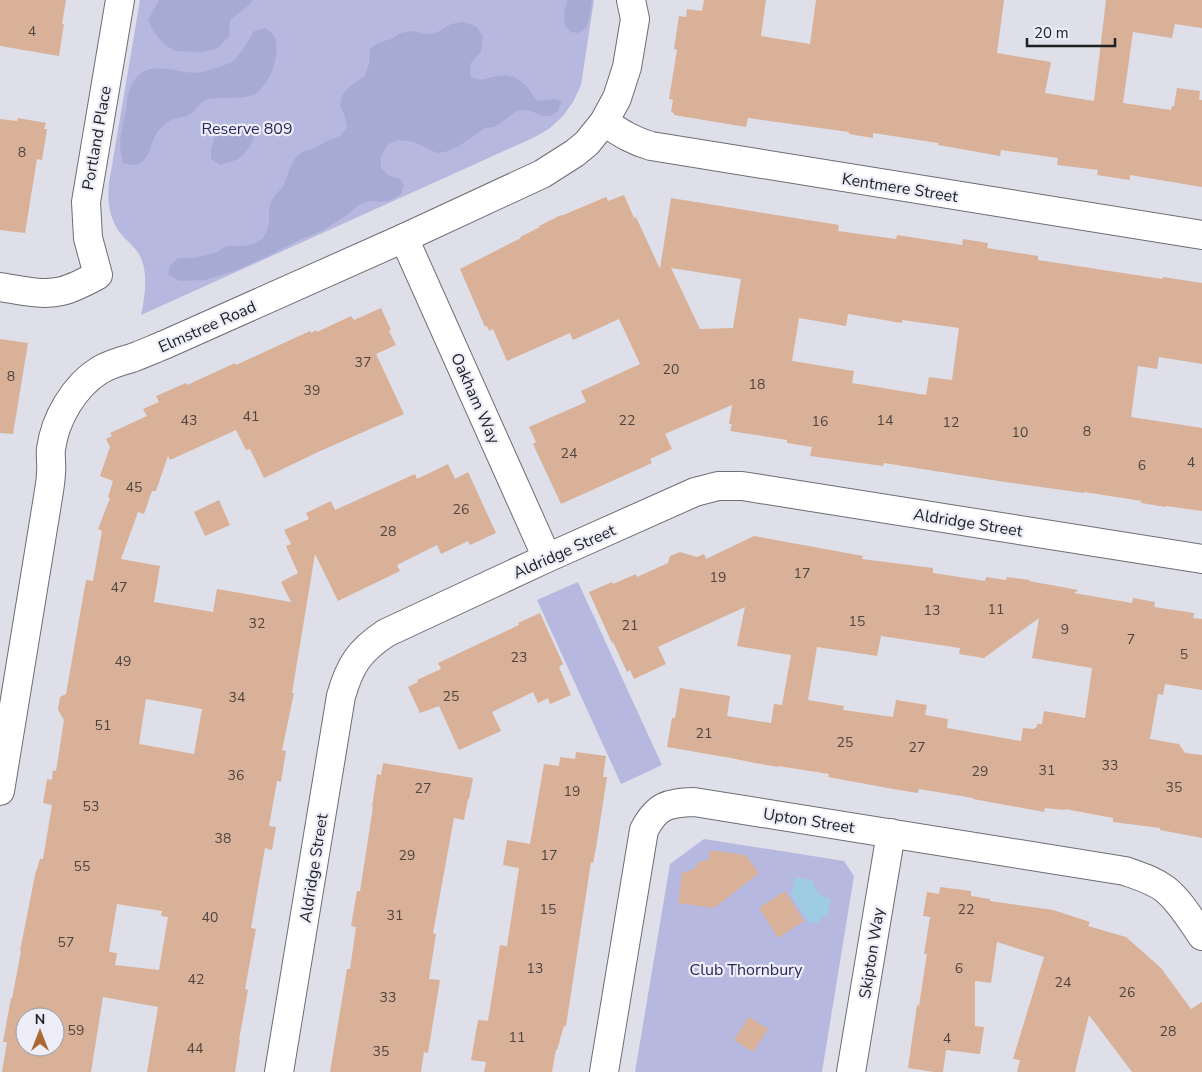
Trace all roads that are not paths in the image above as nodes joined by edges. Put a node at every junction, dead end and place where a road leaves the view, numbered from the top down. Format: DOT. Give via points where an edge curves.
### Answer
graph roads {
  1 [pos="120,0"];
  2 [pos="637,6"];
  3 [pos="604,122"];
  4 [pos="1202,235"];
  5 [pos="404,238"];
  6 [pos="0,287"];
  7 [pos="547,558"];
  8 [pos="1202,559"];
  9 [pos="0,791"];
  10 [pos="891,833"];
  11 [pos="1202,936"];
  12 [pos="279,1072"];
  13 [pos="604,1072"];
  14 [pos="852,1072"];
  1 -- 6 [label="street, Portland Place" via="86,202 88,238 98,275 54,293"];
  2 -- 3 [label="street, Elmstree Road" via="627,67 617,98"];
  3 -- 4 [label="street, Kentmere Street" via="627,137 651,146"];
  3 -- 5 [label="street, Elmstree Road" via="576,153 542,174"];
  5 -- 7 [label="street, Oakham Way"];
  5 -- 9 [label="street, Elmstree Road" via="164,345 100,370 75,393 55,430 51,449 49,491"];
  7 -- 8 [label="street, Aldridge Street" via="695,492 731,485"];
  7 -- 12 [label="street, Aldridge Street" via="386,633 366,648 351,668 341,696"];
  10 -- 11 [label="street, Upton Street" via="1125,871 1140,876 1175,898"];
  10 -- 13 [label="street, Upton Street" via="694,802 676,803 651,817 644,830"];
  10 -- 14 [label="street, Skipton Way"];
}
